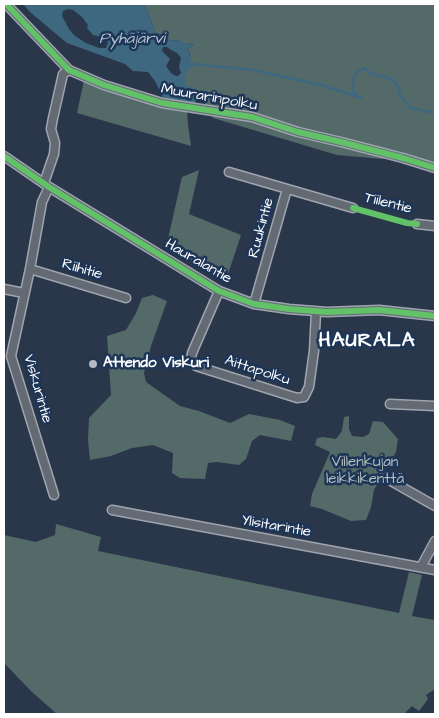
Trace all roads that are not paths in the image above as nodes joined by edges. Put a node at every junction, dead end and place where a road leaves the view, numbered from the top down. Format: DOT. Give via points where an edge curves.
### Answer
graph roads {
  1 [pos="6,4"];
  2 [pos="69,70"];
  3 [pos="4,156"];
  4 [pos="435,168"];
  5 [pos="229,172"];
  6 [pos="46,185"];
  7 [pos="287,189"];
  8 [pos="353,208"];
  9 [pos="417,224"];
  10 [pos="435,226"];
  11 [pos="30,269"];
  12 [pos="4,289"];
  13 [pos="219,292"];
  14 [pos="24,293"];
  15 [pos="126,298"];
  16 [pos="254,304"];
  17 [pos="316,312"];
  18 [pos="435,316"];
  19 [pos="390,404"];
  20 [pos="435,406"];
  21 [pos="384,477"];
  22 [pos="54,495"];
  23 [pos="435,506"];
  24 [pos="112,510"];
  25 [pos="435,541"];
  26 [pos="421,567"];
  27 [pos="435,570"];
  1 -- 2 [label="street, Muurarinpolku"];
  2 -- 4 [label="street, Muurarinpolku" via="162,103 252,117"];
  2 -- 6 [label="street, Viskurintie" via="63,74 53,118 54,154"];
  3 -- 6 [label="street, Hauralantie"];
  5 -- 7 [label="street, Tiilentie"];
  6 -- 11 [label="street, Viskurintie"];
  6 -- 13 [label="street, Hauralantie"];
  7 -- 8 [label="street, Tiilentie"];
  7 -- 16 [label="street, Ruukintie"];
  9 -- 10 [label="street, Tiilentie"];
  11 -- 14 [label="street, Viskurintie"];
  11 -- 15 [label="street, Riihitie"];
  12 -- 14 [label="street"];
  13 -- 16 [label="street, Hauralantie"];
  13 -- 17 [label="street, Aittapolku" via="191,360 196,366 297,398 304,397 309,387"];
  14 -- 22 [label="street, Viskurintie" via="11,356"];
  16 -- 17 [label="street, Hauralantie"];
  17 -- 18 [label="street, Hauralantie" via="379,310"];
  19 -- 20 [label="street"];
  21 -- 23 [label="street"];
  24 -- 26 [label="street, Ylisitarintie"];
  25 -- 26 [label="street"];
  26 -- 27 [label="street, Ylisitarintie"];
}
